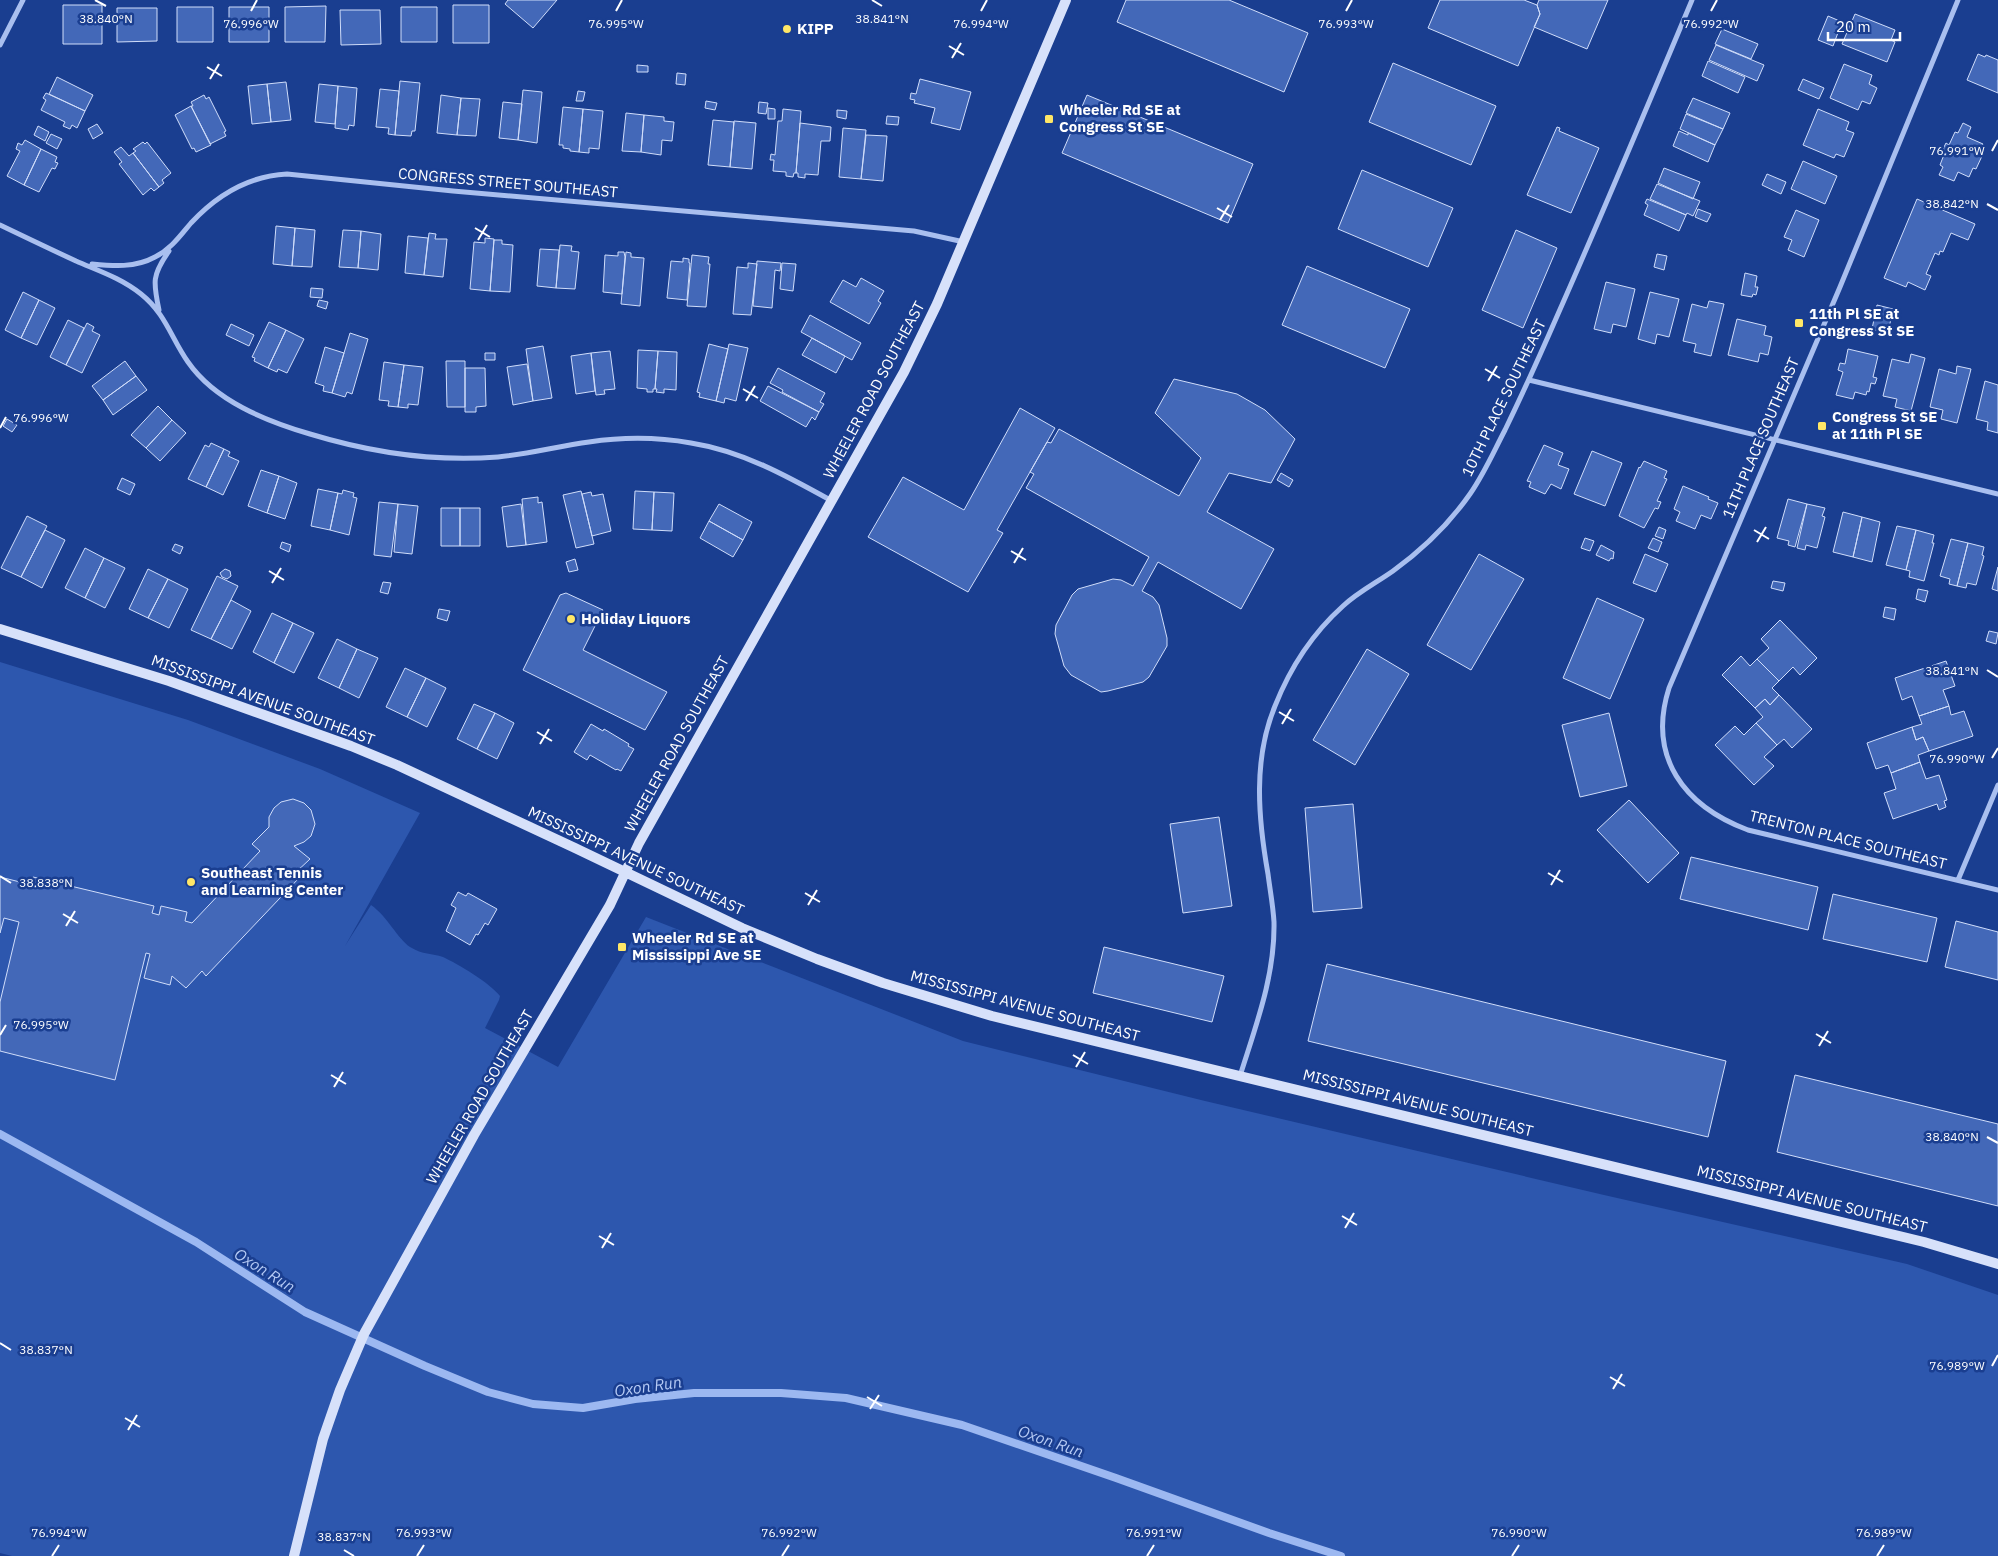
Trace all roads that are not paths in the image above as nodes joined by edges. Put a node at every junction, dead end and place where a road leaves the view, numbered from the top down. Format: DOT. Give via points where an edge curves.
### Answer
graph roads {
  1 [pos="22,0"];
  2 [pos="1066,0"];
  3 [pos="1692,0"];
  4 [pos="1958,0"];
  5 [pos="0,45"];
  6 [pos="0,225"];
  7 [pos="964,242"];
  8 [pos="174,244"];
  9 [pos="79,262"];
  10 [pos="159,311"];
  11 [pos="1530,380"];
  12 [pos="1773,440"];
  13 [pos="1998,494"];
  14 [pos="832,500"];
  15 [pos="0,629"];
  16 [pos="1998,785"];
  17 [pos="1697,802"];
  18 [pos="625,873"];
  19 [pos="1958,880"];
  20 [pos="1998,890"];
  21 [pos="1240,1076"];
  22 [pos="1998,1264"];
  23 [pos="294,1556"];
  1 -- 5 [label="street"];
  2 -- 7 [label="main road, WHEELER ROAD SOUTHEAST"];
  3 -- 11 [label="street, 10TH PLACE SOUTHEAST"];
  4 -- 12 [label="street, 11TH PLACE SOUTHEAST"];
  6 -- 9 [label="street"];
  7 -- 8 [label="street, CONGRESS STREET SOUTHEAST" via="914,231 287,174 253,180 230,190 198,216"];
  7 -- 14 [label="main road, WHEELER ROAD SOUTHEAST" via="904,372"];
  8 -- 9 [label="street, CONGRESS STREET SOUTHEAST" via="155,258 133,265"];
  8 -- 10 [label="street" via="154,277"];
  9 -- 10 [label="street" via="127,284"];
  10 -- 14 [label="street" via="188,362 211,388 252,412 308,434 375,450 450,458 517,455 620,438 686,442 752,459"];
  11 -- 12 [label="street"];
  11 -- 21 [label="street, 10TH PLACE SOUTHEAST" via="1479,479 1459,509 1413,555 1358,594 1331,618 1299,659 1274,707 1262,750 1259,795 1274,922 1272,958 1267,989"];
  12 -- 13 [label="street"];
  12 -- 17 [label="street, 11TH PLACE SOUTHEAST" via="1663,708 1666,752 1674,772"];
  14 -- 18 [label="main road, WHEELER ROAD SOUTHEAST"];
  15 -- 18 [label="main road, MISSISSIPPI AVENUE SOUTHEAST" via="169,681 351,746 424,777"];
  16 -- 19 [label="street"];
  17 -- 19 [label="street, TRENTON PLACE SOUTHEAST" via="1727,822 1748,830"];
  18 -- 21 [label="main road, MISSISSIPPI AVENUE SOUTHEAST" via="742,928 891,986 992,1016"];
  18 -- 23 [label="main road, WHEELER ROAD SOUTHEAST" via="610,905 474,1135 372,1317 323,1439"];
  19 -- 20 [label="street, TRENTON PLACE SOUTHEAST"];
  21 -- 22 [label="main road, MISSISSIPPI AVENUE SOUTHEAST" via="1915,1240"];
}
